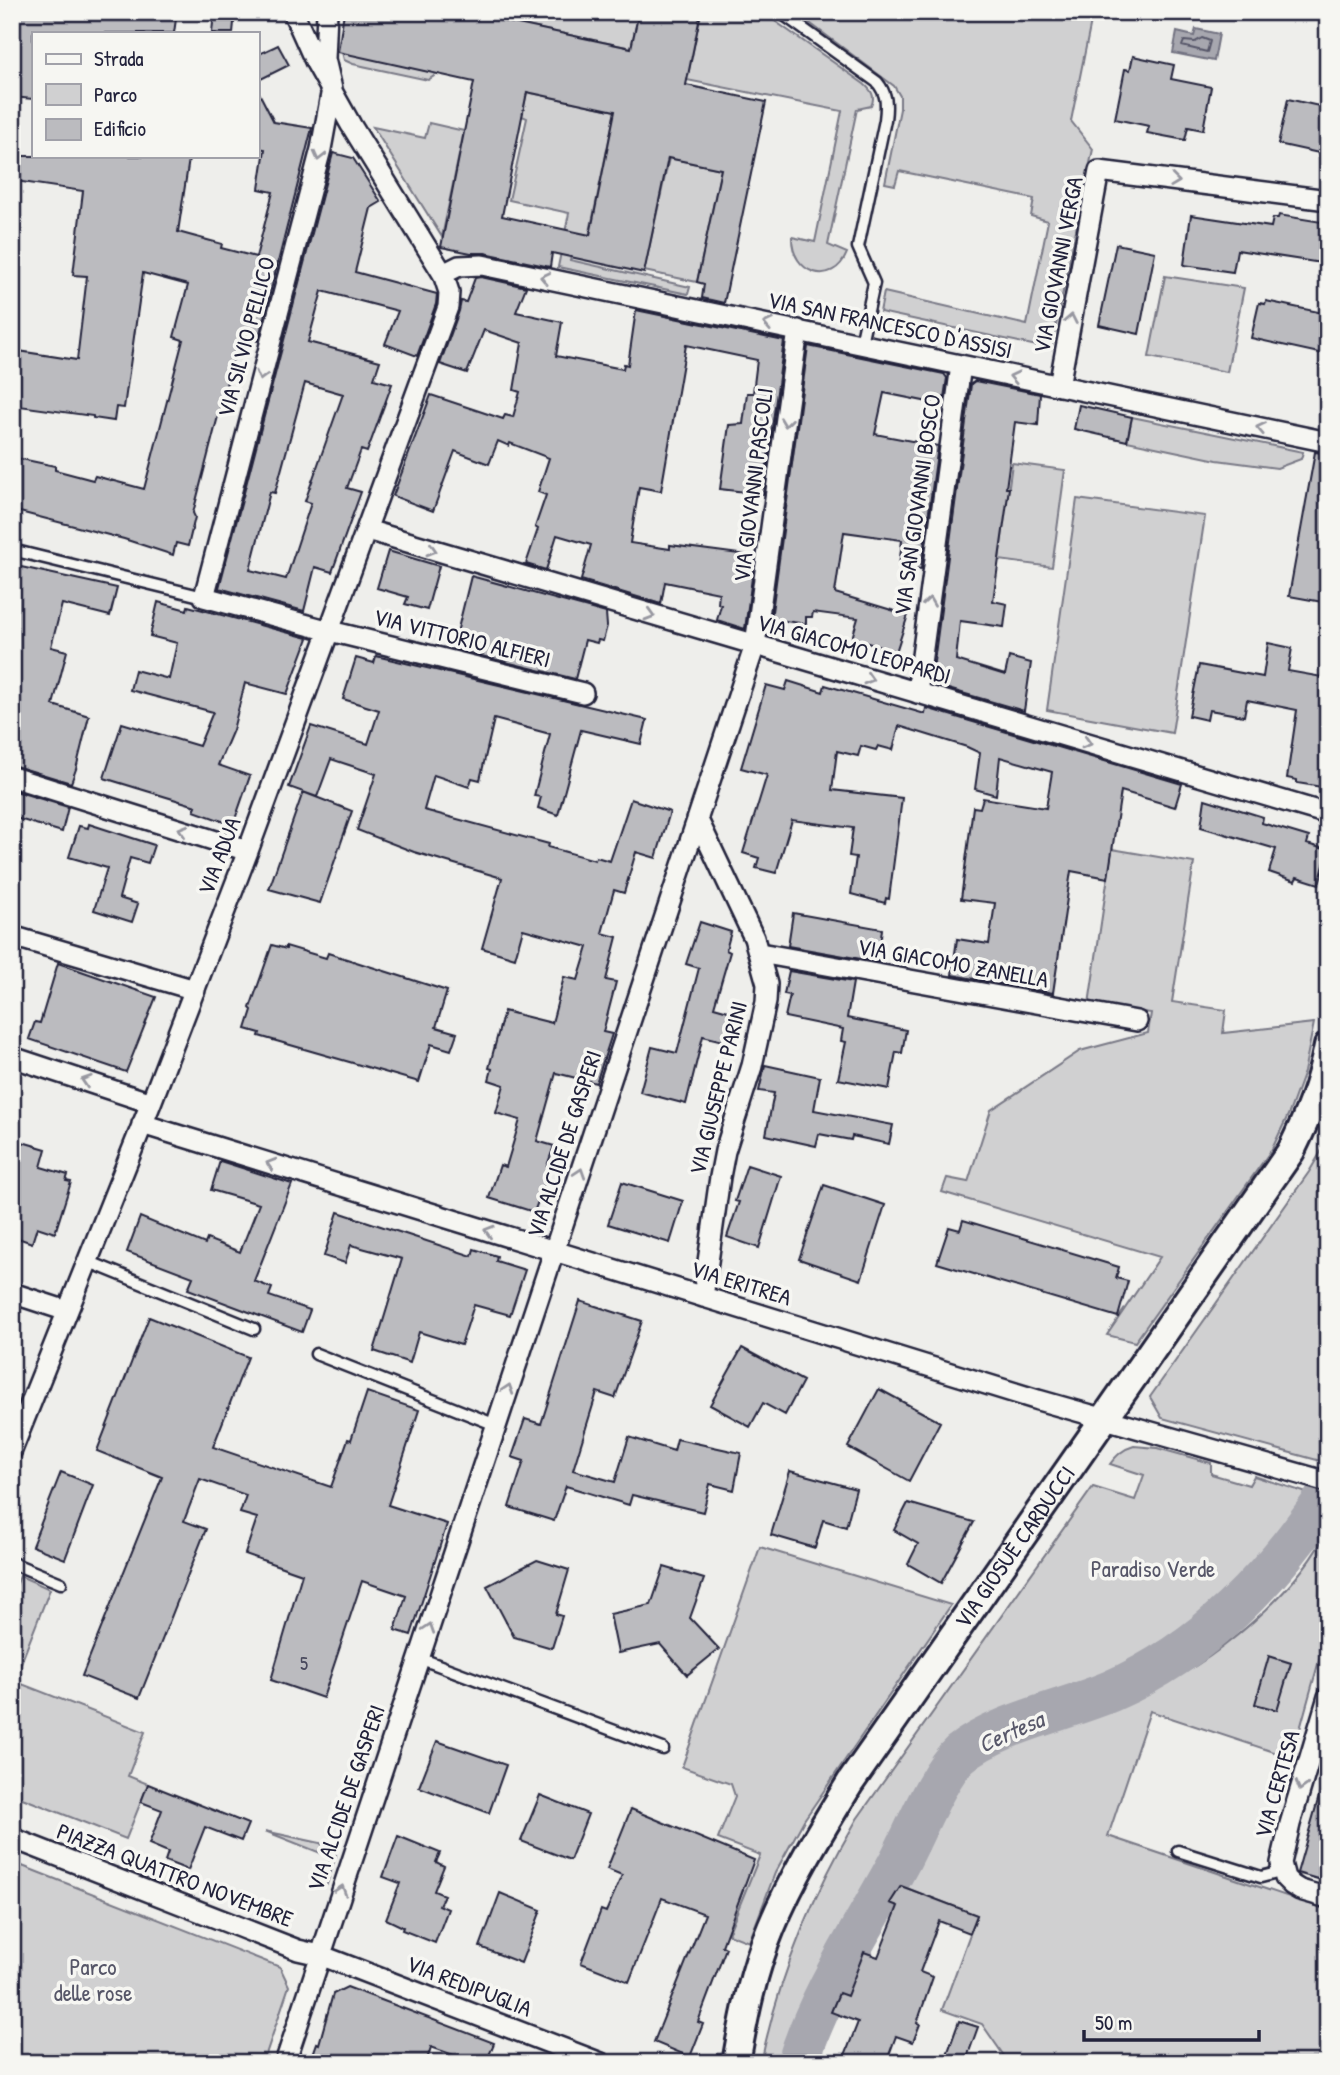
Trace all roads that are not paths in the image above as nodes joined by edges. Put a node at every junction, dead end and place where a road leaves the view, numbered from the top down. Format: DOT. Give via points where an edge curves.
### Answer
graph roads {
  1 [pos="293,12"];
  2 [pos="327,12"];
  3 [pos="780,12"];
  4 [pos="332,89"];
  5 [pos="1328,200"];
  6 [pos="443,274"];
  7 [pos="798,330"];
  8 [pos="861,343"];
  9 [pos="961,365"];
  10 [pos="1059,386"];
  11 [pos="1328,442"];
  12 [pos="367,530"];
  13 [pos="12,550"];
  14 [pos="204,597"];
  15 [pos="330,631"];
  16 [pos="755,645"];
  17 [pos="583,693"];
  18 [pos="917,694"];
  19 [pos="12,777"];
  20 [pos="1328,814"];
  21 [pos="698,820"];
  22 [pos="248,850"];
  23 [pos="12,936"];
  24 [pos="760,953"];
  25 [pos="195,990"];
  26 [pos="1137,1021"];
  27 [pos="1328,1046"];
  28 [pos="12,1057"];
  29 [pos="151,1103"];
  30 [pos="142,1124"];
  31 [pos="554,1251"];
  32 [pos="87,1261"];
  33 [pos="12,1293"];
  34 [pos="703,1297"];
  35 [pos="67,1311"];
  36 [pos="254,1329"];
  37 [pos="316,1353"];
  38 [pos="1106,1418"];
  39 [pos="496,1425"];
  40 [pos="12,1450"];
  41 [pos="1324,1481"];
  42 [pos="12,1563"];
  43 [pos="61,1583"];
  44 [pos="419,1658"];
  45 [pos="1328,1697"];
  46 [pos="663,1749"];
  47 [pos="12,1838"];
  48 [pos="1178,1852"];
  49 [pos="1281,1863"];
  50 [pos="1328,1898"];
  51 [pos="320,1955"];
  52 [pos="285,2063"];
  53 [pos="601,2063"];
  54 [pos="736,2063"];
  1 -- 4 [label="street"];
  2 -- 4 [label="street" via="325,59"];
  3 -- 8 [label="lane" via="884,90 885,120 858,247 874,283"];
  4 -- 6 [label="street"];
  4 -- 14 [label="street, VIA SILVIO PELLICO, one-way" via="321,149"];
  10 -- 5 [label="street, VIA GIOVANNI VERGA, one-way" via="1098,172"];
  7 -- 6 [label="street, VIA SAN FRANCESCO D'ASSISI, one-way" via="482,265 459,266"];
  6 -- 12 [label="street, VIA ADUA" via="449,292 446,315"];
  7 -- 8 [label="street, VIA SAN FRANCESCO D'ASSISI"];
  7 -- 16 [label="street, VIA GIOVANNI PASCOLI, one-way"];
  8 -- 9 [label="street, VIA SAN FRANCESCO D'ASSISI"];
  10 -- 9 [label="street, VIA SAN FRANCESCO D'ASSISI, one-way"];
  18 -- 9 [label="street, VIA SAN GIOVANNI BOSCO, one-way"];
  11 -- 10 [label="street, VIA SAN FRANCESCO D'ASSISI, one-way"];
  12 -- 15 [label="street, VIA ADUA"];
  12 -- 16 [label="street, VIA GIACOMO LEOPARDI, one-way"];
  13 -- 14 [label="lane"];
  14 -- 15 [label="street"];
  15 -- 17 [label="street, VIA VITTORIO ALFIERI"];
  15 -- 22 [label="street, VIA ADUA"];
  16 -- 18 [label="street, VIA GIACOMO LEOPARDI, one-way"];
  16 -- 21 [label="street, VIA ALCIDE DE GASPERI"];
  18 -- 20 [label="street, VIA GIACOMO LEOPARDI, one-way"];
  22 -- 19 [label="street, one-way"];
  21 -- 24 [label="street, VIA GIUSEPPE PARINI"];
  31 -- 21 [label="street, VIA ALCIDE DE GASPERI, one-way"];
  22 -- 25 [label="street, VIA ADUA"];
  23 -- 25 [label="street"];
  24 -- 26 [label="street, VIA GIACOMO ZANELLA"];
  24 -- 34 [label="street, VIA GIUSEPPE PARINI" via="766,1002 723,1164"];
  25 -- 29 [label="street, VIA ADUA"];
  27 -- 38 [label="street, VIA GIOSUÈ CARDUCCI" via="1321,1083 1291,1151"];
  29 -- 28 [label="street, one-way"];
  29 -- 30 [label="street, VIA ADUA"];
  31 -- 30 [label="street, VIA ERITREA, one-way"];
  30 -- 32 [label="street, VIA ADUA"];
  31 -- 34 [label="street, VIA ERITREA"];
  39 -- 31 [label="street, VIA ALCIDE DE GASPERI, one-way"];
  32 -- 35 [label="street, VIA ADUA"];
  32 -- 36 [label="lane"];
  33 -- 35 [label="street"];
  34 -- 38 [label="street, VIA ERITREA"];
  35 -- 40 [label="street, VIA ADUA"];
  37 -- 39 [label="lane"];
  38 -- 41 [label="street, VIA ERITREA"];
  38 -- 54 [label="street, VIA GIOSUÈ CARDUCCI" via="850,1783 808,1852 770,1931 747,2006"];
  44 -- 39 [label="street, VIA ALCIDE DE GASPERI, one-way"];
  42 -- 43 [label="lane"];
  44 -- 46 [label="lane"];
  51 -- 44 [label="street, VIA ALCIDE DE GASPERI, one-way"];
  45 -- 49 [label="street, VIA CERTESA, one-way"];
  47 -- 51 [label="street, PIAZZA QUATTRO NOVEMBRE"];
  48 -- 49 [label="lane" via="1261,1877 1273,1874"];
  49 -- 50 [label="street, VIA CERTESA" via="1292,1885"];
  51 -- 52 [label="street, VIA ALCIDE DE GASPERI"];
  51 -- 53 [label="street, VIA REDIPUGLIA"];
}
